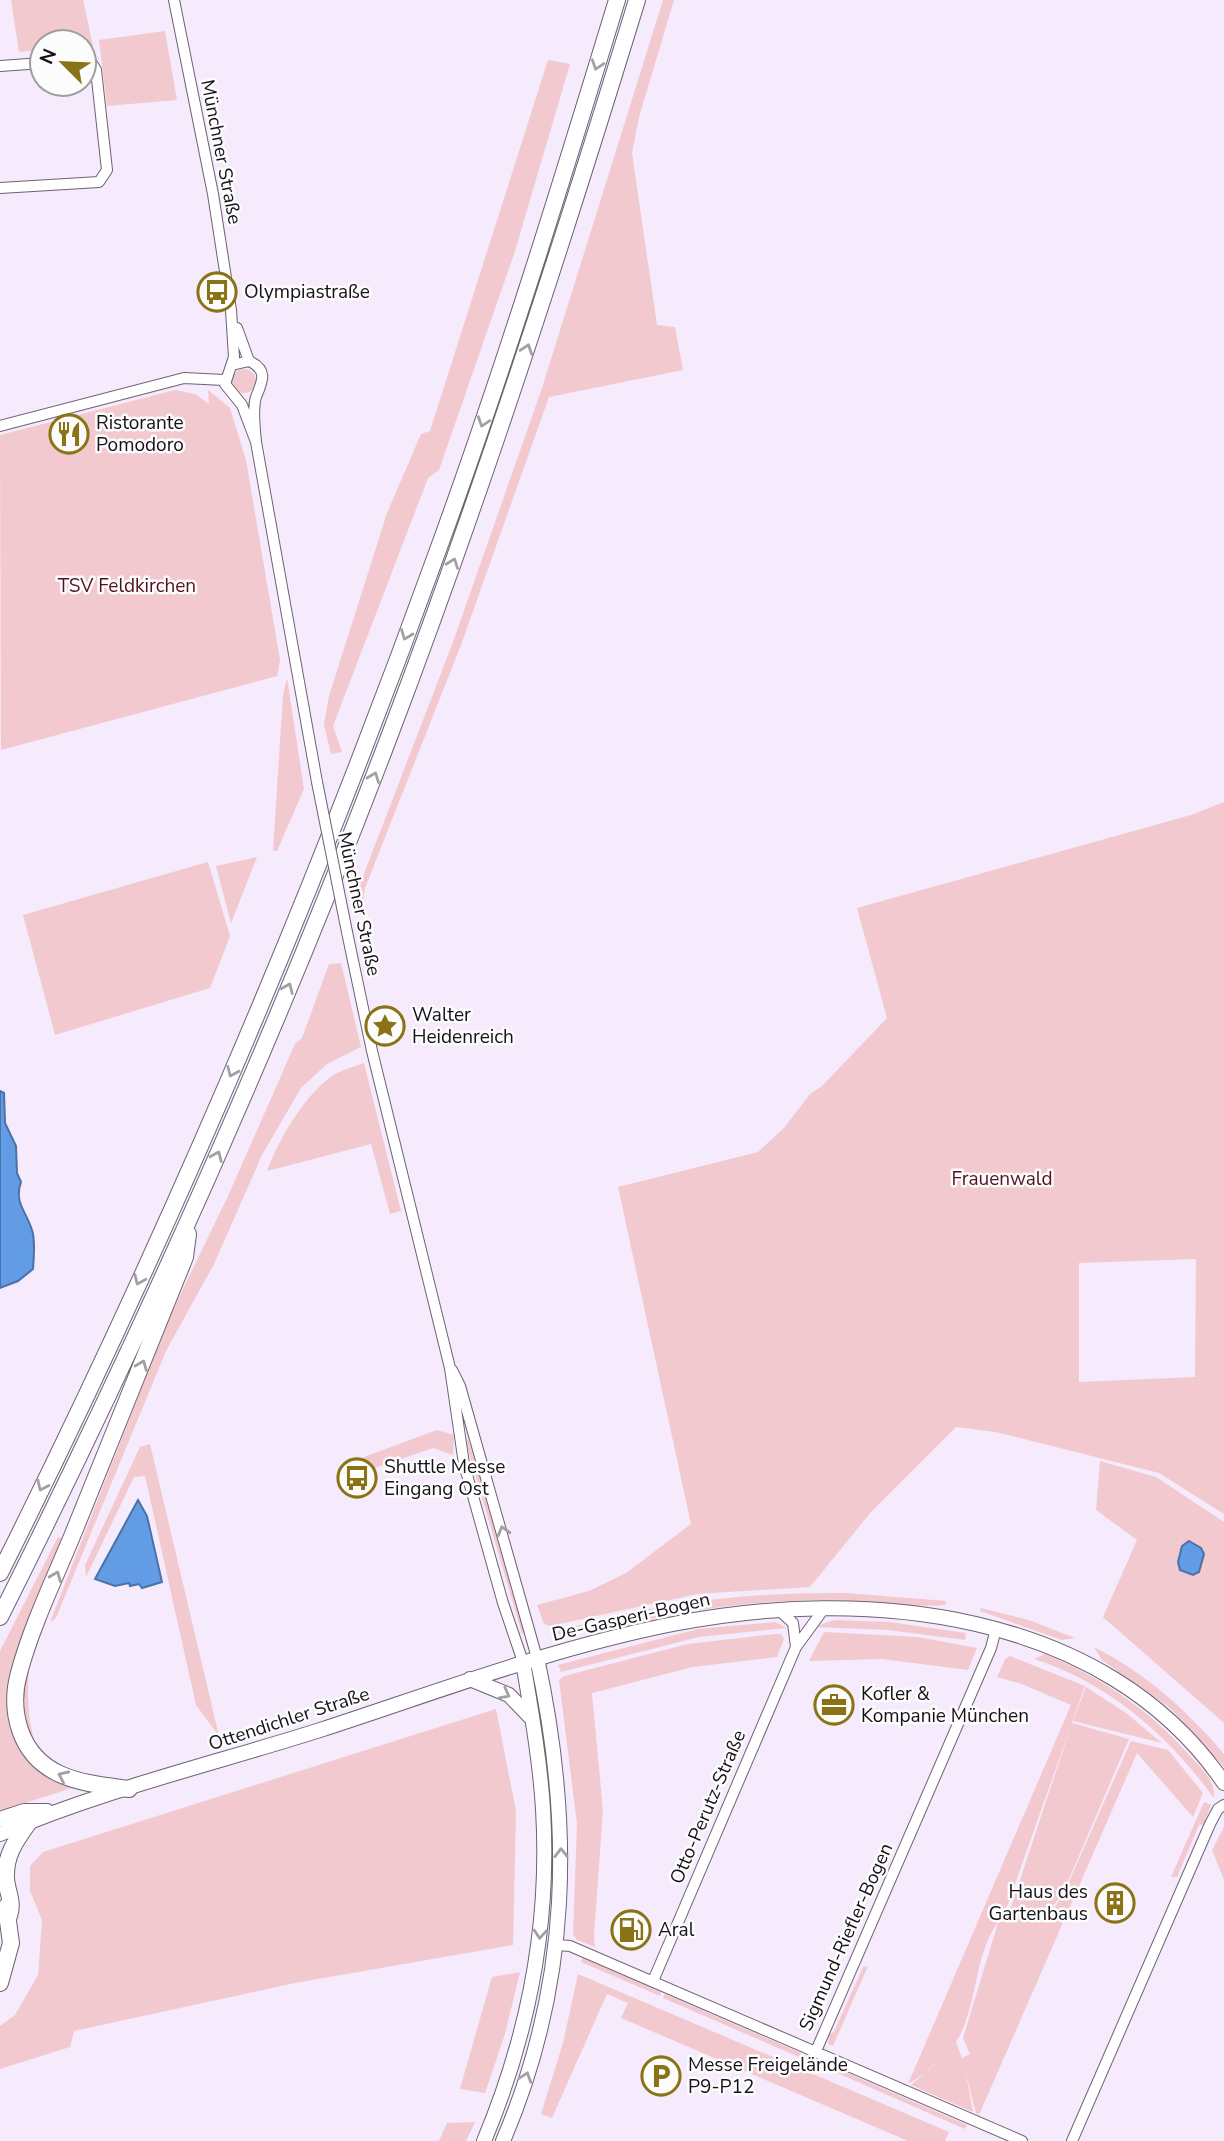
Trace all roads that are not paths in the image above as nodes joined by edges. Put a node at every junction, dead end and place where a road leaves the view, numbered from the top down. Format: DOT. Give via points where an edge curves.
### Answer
graph roads {
  1 [pos="174,0"];
  2 [pos="617,0"];
  3 [pos="637,0"];
  4 [pos="28,64"];
  5 [pos="0,66"];
  6 [pos="98,88"];
  7 [pos="0,188"];
  8 [pos="231,310"];
  9 [pos="249,362"];
  10 [pos="232,365"];
  11 [pos="224,380"];
  12 [pos="256,396"];
  13 [pos="237,399"];
  14 [pos="0,426"];
  15 [pos="256,442"];
  16 [pos="190,1218"];
  17 [pos="450,1368"];
  18 [pos="4,1560"];
  19 [pos="0,1573"];
  20 [pos="823,1610"];
  21 [pos="780,1611"];
  22 [pos="0,1617"];
  23 [pos="996,1629"];
  24 [pos="796,1647"];
  25 [pos="530,1660"];
  26 [pos="470,1679"];
  27 [pos="532,1720"];
  28 [pos="1224,1783"];
  29 [pos="130,1789"];
  30 [pos="1224,1805"];
  31 [pos="52,1811"];
  32 [pos="0,1819"];
  33 [pos="29,1822"];
  34 [pos="0,1834"];
  35 [pos="0,1886"];
  36 [pos="9,1916"];
  37 [pos="557,1945"];
  38 [pos="653,1981"];
  39 [pos="0,1983"];
  40 [pos="816,2051"];
  41 [pos="484,2141"];
  42 [pos="503,2141"];
  43 [pos="1022,2141"];
  44 [pos="1072,2141"];
  1 -- 8 [label="street, Münchner Straße" via="209,170"];
  2 -- 18 [label="highway, one-way" via="495,387 373,725 251,1029 123,1315"];
  16 -- 3 [label="highway, one-way" via="318,918 458,549 565,234"];
  4 -- 5 [label="street"];
  6 -- 7 [label="street" via="105,177 99,182"];
  8 -- 9 [label="street, Münchner Straße"];
  8 -- 10 [label="street, Münchner Straße"];
  9 -- 10 [label="street"];
  9 -- 12 [label="street, Münchner Straße" via="263,376"];
  10 -- 11 [label="street, Münchner Straße"];
  11 -- 13 [label="street, Münchner Straße"];
  11 -- 14 [label="street" via="184,378"];
  12 -- 13 [label="street"];
  12 -- 15 [label="street, Münchner Straße"];
  13 -- 15 [label="street, Münchner Straße"];
  15 -- 17 [label="street, Münchner Straße, bridge" via="347,932"];
  16 -- 22 [label="highway"];
  29 -- 16 [label="highway, one-way" via="76,1782 45,1767 20,1731 15,1698 19,1672 46,1601 185,1257"];
  25 -- 17 [label="street, Münchner Straße, one-way" via="461,1386"];
  17 -- 25 [label="street, Münchner Straße" via="464,1464 503,1603"];
  18 -- 19 [label="highway"];
  20 -- 21 [label="main road, De-Gasperi-Bogen"];
  20 -- 23 [label="main road, De-Gasperi-Bogen" via="920,1615"];
  20 -- 24 [label="street, Otto-Perutz-Straße"];
  21 -- 24 [label="street" via="793,1623"];
  21 -- 25 [label="main road, De-Gasperi-Bogen" via="672,1624"];
  23 -- 28 [label="main road, De-Gasperi-Bogen" via="1065,1652 1127,1686 1171,1720"];
  23 -- 40 [label="street, Sigmund-Riefler-Bogen"];
  24 -- 38 [label="street, Otto-Perutz-Straße"];
  25 -- 26 [label="main road, Ottendichler Straße"];
  25 -- 27 [label="main road"];
  37 -- 25 [label="main road, one-way" via="560,1807"];
  26 -- 27 [label="main road, one-way" via="509,1695"];
  26 -- 29 [label="main road, Ottendichler Straße"];
  27 -- 41 [label="main road, one-way" via="545,1871 539,1948 523,2025"];
  29 -- 31 [label="main road, Ottendichler Straße"];
  30 -- 44 [label="street" via="1210,1824"];
  31 -- 32 [label="main road, Ottendichler Straße" via="24,1811"];
  31 -- 33 [label="main road, Ottendichler Straße"];
  33 -- 34 [label="main road, Ottendichler Straße"];
  33 -- 36 [label="highway" via="6,1865 13,1904"];
  35 -- 36 [label="highway"];
  36 -- 39 [label="highway" via="10,1956"];
  37 -- 38 [label="street" via="570,1946"];
  42 -- 37 [label="main road, one-way" via="541,2031"];
  38 -- 40 [label="street"];
  40 -- 43 [label="street, Sigmund-Riefler-Bogen"];
}
